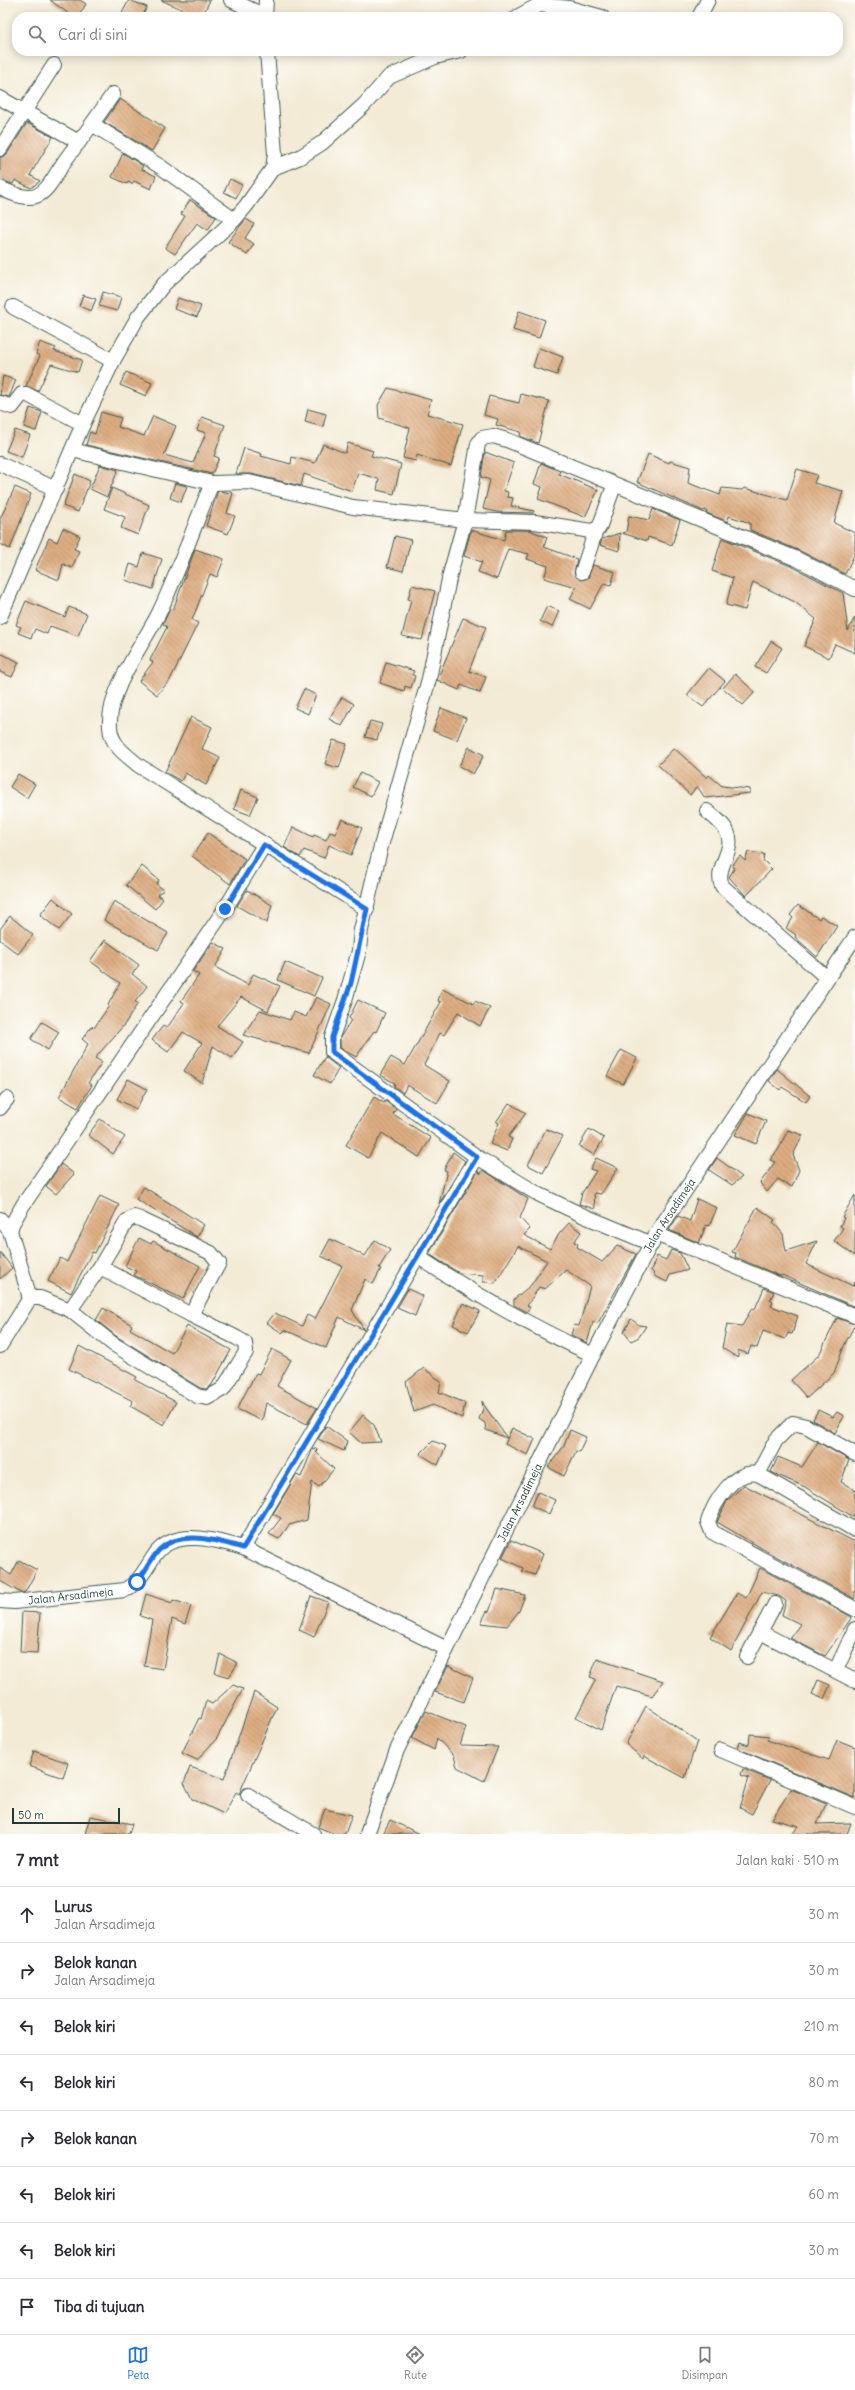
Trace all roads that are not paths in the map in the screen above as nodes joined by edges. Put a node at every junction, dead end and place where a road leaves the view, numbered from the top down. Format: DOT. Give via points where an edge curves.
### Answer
graph roads {
  1 [pos="231,0"];
  2 [pos="266,0"];
  3 [pos="708,0"];
  4 [pos="255,12"];
  5 [pos="265,12"];
  6 [pos="527,12"];
  7 [pos="584,12"];
  8 [pos="702,12"];
  9 [pos="267,56"];
  10 [pos="439,56"];
  11 [pos="54,65"];
  12 [pos="113,94"];
  13 [pos="0,98"];
  14 [pos="24,111"];
  15 [pos="92,124"];
  16 [pos="79,142"];
  17 [pos="0,149"];
  18 [pos="273,168"];
  19 [pos="0,188"];
  20 [pos="234,220"];
  21 [pos="13,307"];
  22 [pos="113,361"];
  23 [pos="0,403"];
  24 [pos="82,424"];
  25 [pos="72,450"];
  26 [pos="0,464"];
  27 [pos="212,483"];
  28 [pos="614,486"];
  29 [pos="56,489"];
  30 [pos="465,520"];
  31 [pos="596,530"];
  32 [pos="582,572"];
  33 [pos="855,589"];
  34 [pos="0,617"];
  35 [pos="707,811"];
  36 [pos="264,845"];
  37 [pos="367,909"];
  38 [pos="855,937"];
  39 [pos="827,978"];
  40 [pos="477,1157"];
  41 [pos="0,1219"];
  42 [pos="10,1231"];
  43 [pos="654,1239"];
  44 [pos="417,1256"];
  45 [pos="100,1267"];
  46 [pos="30,1298"];
  47 [pos="70,1310"];
  48 [pos="191,1315"];
  49 [pos="855,1316"];
  50 [pos="0,1346"];
  51 [pos="593,1355"];
  52 [pos="855,1454"];
  53 [pos="758,1474"];
  54 [pos="855,1530"];
  55 [pos="243,1548"];
  56 [pos="0,1601"];
  57 [pos="775,1604"];
  58 [pos="855,1609"];
  59 [pos="855,1629"];
  60 [pos="760,1632"];
  61 [pos="447,1649"];
  62 [pos="747,1657"];
  63 [pos="836,1670"];
  64 [pos="855,1681"];
  65 [pos="721,1750"];
  66 [pos="248,1795"];
  67 [pos="855,1807"];
  68 [pos="313,1834"];
  69 [pos="367,1834"];
  1 -- 4 [label="street"];
  2 -- 5 [label="street"];
  3 -- 8 [label="street"];
  6 -- 7 [label="street" via="539,6 569,8"];
  9 -- 18 [label="street" via="270,118 275,154"];
  10 -- 18 [label="street" via="389,77 364,105 322,143 300,157"];
  11 -- 14 [label="street"];
  12 -- 15 [label="street"];
  13 -- 14 [label="street"];
  14 -- 16 [label="street"];
  14 -- 17 [label="street"];
  15 -- 16 [label="street"];
  15 -- 20 [label="street" via="161,166"];
  16 -- 19 [label="street" via="48,190 42,194 16,196"];
  18 -- 20 [label="street"];
  20 -- 22 [label="street" via="164,284 138,317"];
  21 -- 22 [label="street"];
  22 -- 24 [label="street"];
  23 -- 24 [label="street" via="12,407 22,394 26,394"];
  24 -- 25 [label="street"];
  25 -- 27 [label="street"];
  25 -- 29 [label="street"];
  26 -- 29 [label="street"];
  27 -- 30 [label="street" via="248,482 353,507"];
  27 -- 36 [label="street" via="159,612 117,691 111,709 110,728 114,743 138,765"];
  28 -- 30 [label="street" via="507,440 487,436 482,438 476,450"];
  28 -- 31 [label="street" via="603,521"];
  28 -- 33 [label="street" via="797,559"];
  29 -- 34 [label="street"];
  30 -- 31 [label="street" via="535,522"];
  30 -- 37 [label="street" via="450,574 429,679 383,839"];
  31 -- 32 [label="street"];
  35 -- 39 [label="street" via="728,834 730,841 719,879 722,886"];
  36 -- 37 [label="street"];
  36 -- 42 [label="street" via="225,909 23,1205"];
  37 -- 40 [label="street" via="351,983 332,1037 332,1052"];
  38 -- 39 [label="street, Jalan Arsadimeja"];
  39 -- 43 [label="street, Jalan Arsadimeja"];
  40 -- 43 [label="street" via="538,1194 582,1215"];
  40 -- 44 [label="street"];
  41 -- 42 [label="street"];
  42 -- 46 [label="street"];
  43 -- 49 [label="street"];
  43 -- 51 [label="street, Jalan Arsadimeja"];
  44 -- 51 [label="street" via="475,1295 517,1319"];
  44 -- 55 [label="street"];
  45 -- 47 [label="street"];
  45 -- 48 [label="street"];
  45 -- 48 [label="street" via="127,1221 134,1218 211,1253 219,1263"];
  46 -- 47 [label="street" via="40,1298"];
  46 -- 50 [label="street"];
  47 -- 48 [label="street" via="112,1344 197,1396 207,1398 223,1389 246,1352 246,1347 237,1338"];
  51 -- 61 [label="street, Jalan Arsadimeja"];
  52 -- 53 [label="street" via="806,1426 793,1423 776,1440"];
  53 -- 54 [label="street"];
  53 -- 58 [label="street" via="742,1474 725,1491 708,1520 710,1530"];
  55 -- 56 [label="street, Jalan Arsadimeja" via="214,1539 176,1541 160,1549 137,1582 125,1590 14,1602"];
  55 -- 61 [label="street, Jalan Arsadimeja"];
  57 -- 60 [label="street"];
  59 -- 63 [label="street"];
  60 -- 62 [label="street"];
  60 -- 63 [label="street"];
  61 -- 69 [label="street" via="397,1750"];
  63 -- 64 [label="street"];
  65 -- 67 [label="street"];
  66 -- 68 [label="street"];
}
